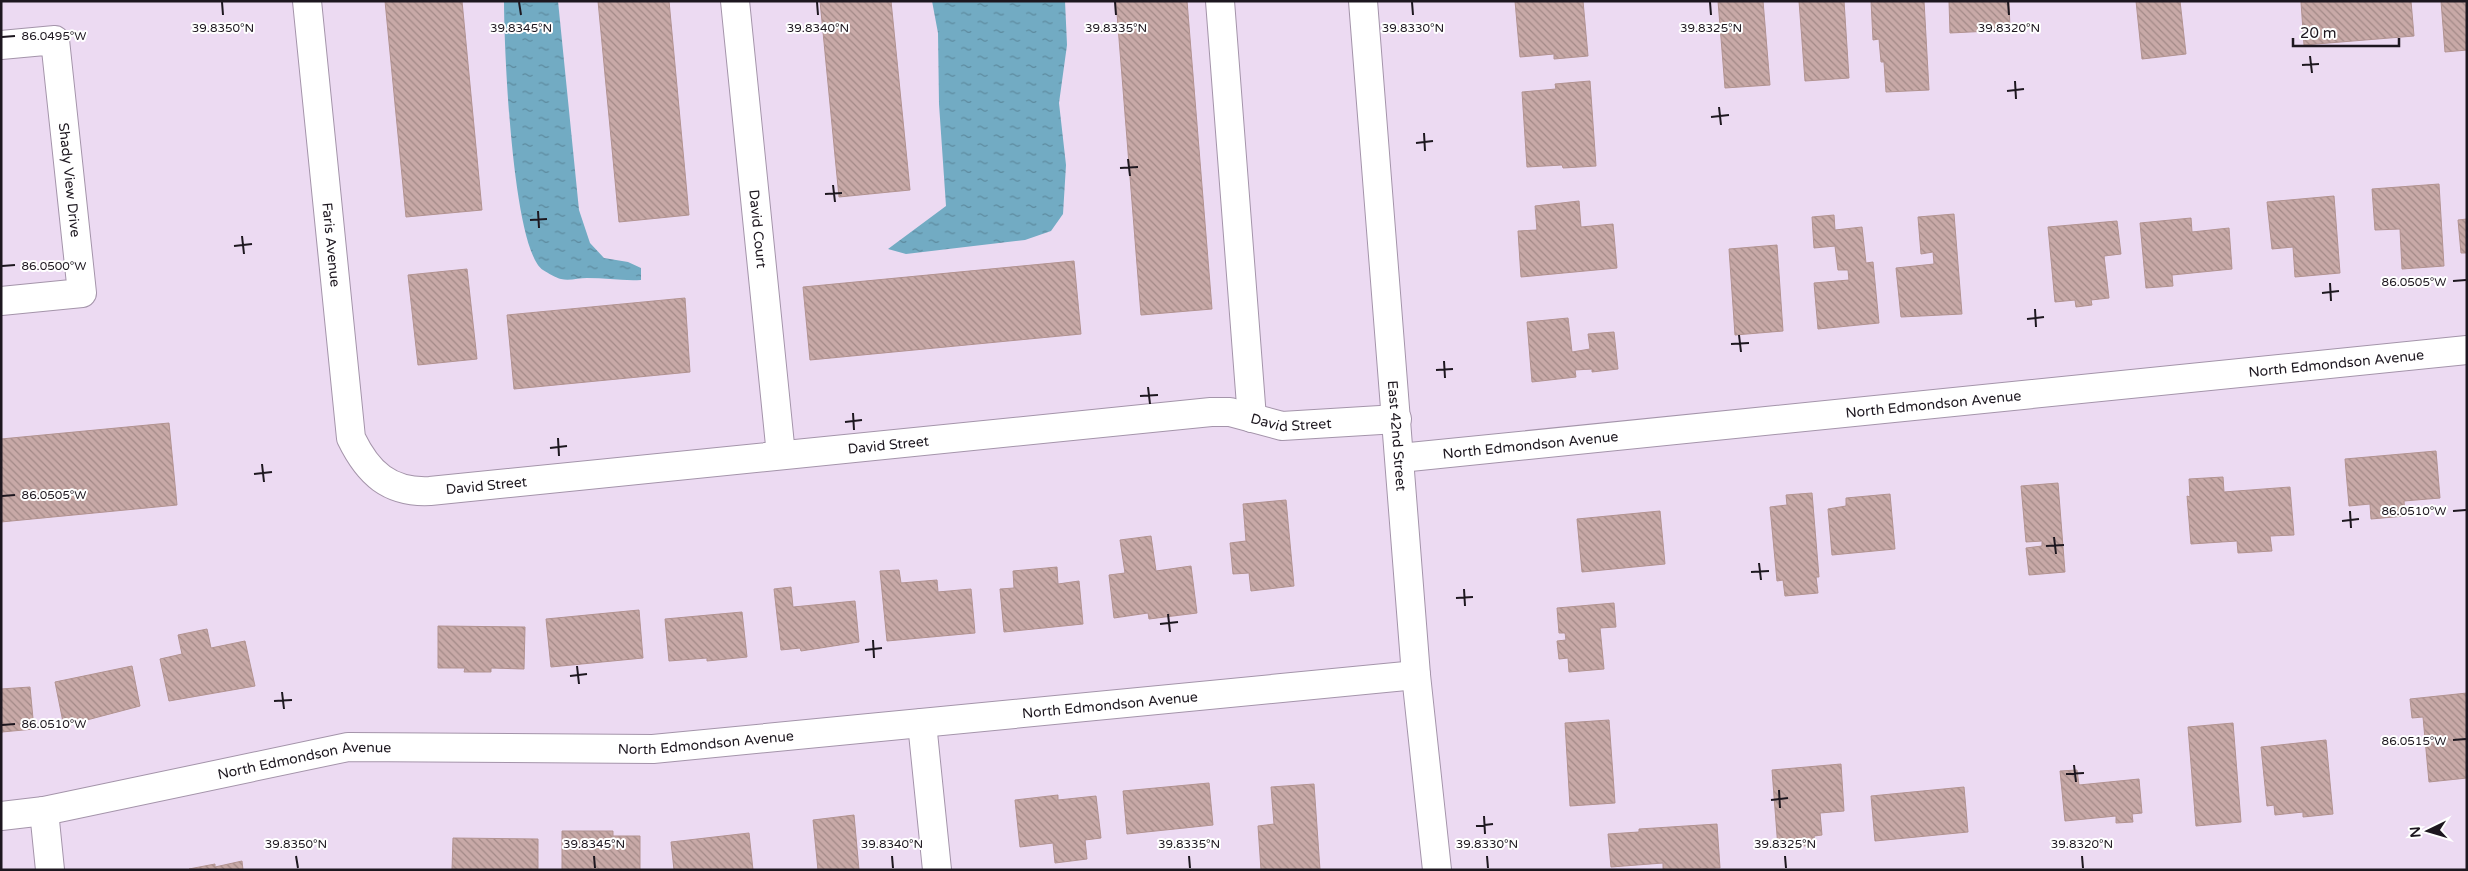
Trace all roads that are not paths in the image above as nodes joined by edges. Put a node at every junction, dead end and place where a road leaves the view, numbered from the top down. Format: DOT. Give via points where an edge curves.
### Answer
graph roads {
  1 [pos="307,1"];
  2 [pos="735,1"];
  3 [pos="1220,1"];
  4 [pos="1362,1"];
  5 [pos="1,45"];
  6 [pos="1,301"];
  7 [pos="2467,350"];
  8 [pos="1252,418"];
  9 [pos="1397,419"];
  10 [pos="781,455"];
  11 [pos="1400,458"];
  12 [pos="381,479"];
  13 [pos="1416,675"];
  14 [pos="922,723"];
  15 [pos="44,811"];
  16 [pos="1,816"];
  17 [pos="50,870"];
  18 [pos="937,870"];
  19 [pos="1437,870"];
  1 -- 12 [label="street, Faris Avenue" via="351,438 366,466"];
  2 -- 10 [label="street, David Court"];
  3 -- 8 [label="street"];
  4 -- 9 [label="street, East 42nd Street"];
  5 -- 6 [label="street, Shady View Drive" via="55,40 82,293"];
  7 -- 11 [label="street, North Edmondson Avenue"];
  8 -- 9 [label="street, David Street" via="1282,426"];
  8 -- 10 [label="street, David Street" via="1230,412 1211,412"];
  9 -- 11 [label="street, East 42nd Street"];
  10 -- 12 [label="street, David Street" via="430,491 403,489"];
  11 -- 13 [label="street, East 42nd Street"];
  13 -- 14 [label="street, North Edmondson Avenue"];
  13 -- 19 [label="street, East 42nd Street"];
  14 -- 15 [label="street, North Edmondson Avenue" via="653,750 348,747"];
  14 -- 18 [label="street"];
  15 -- 16 [label="street, North Edmondson Avenue"];
  15 -- 17 [label="street"];
}
